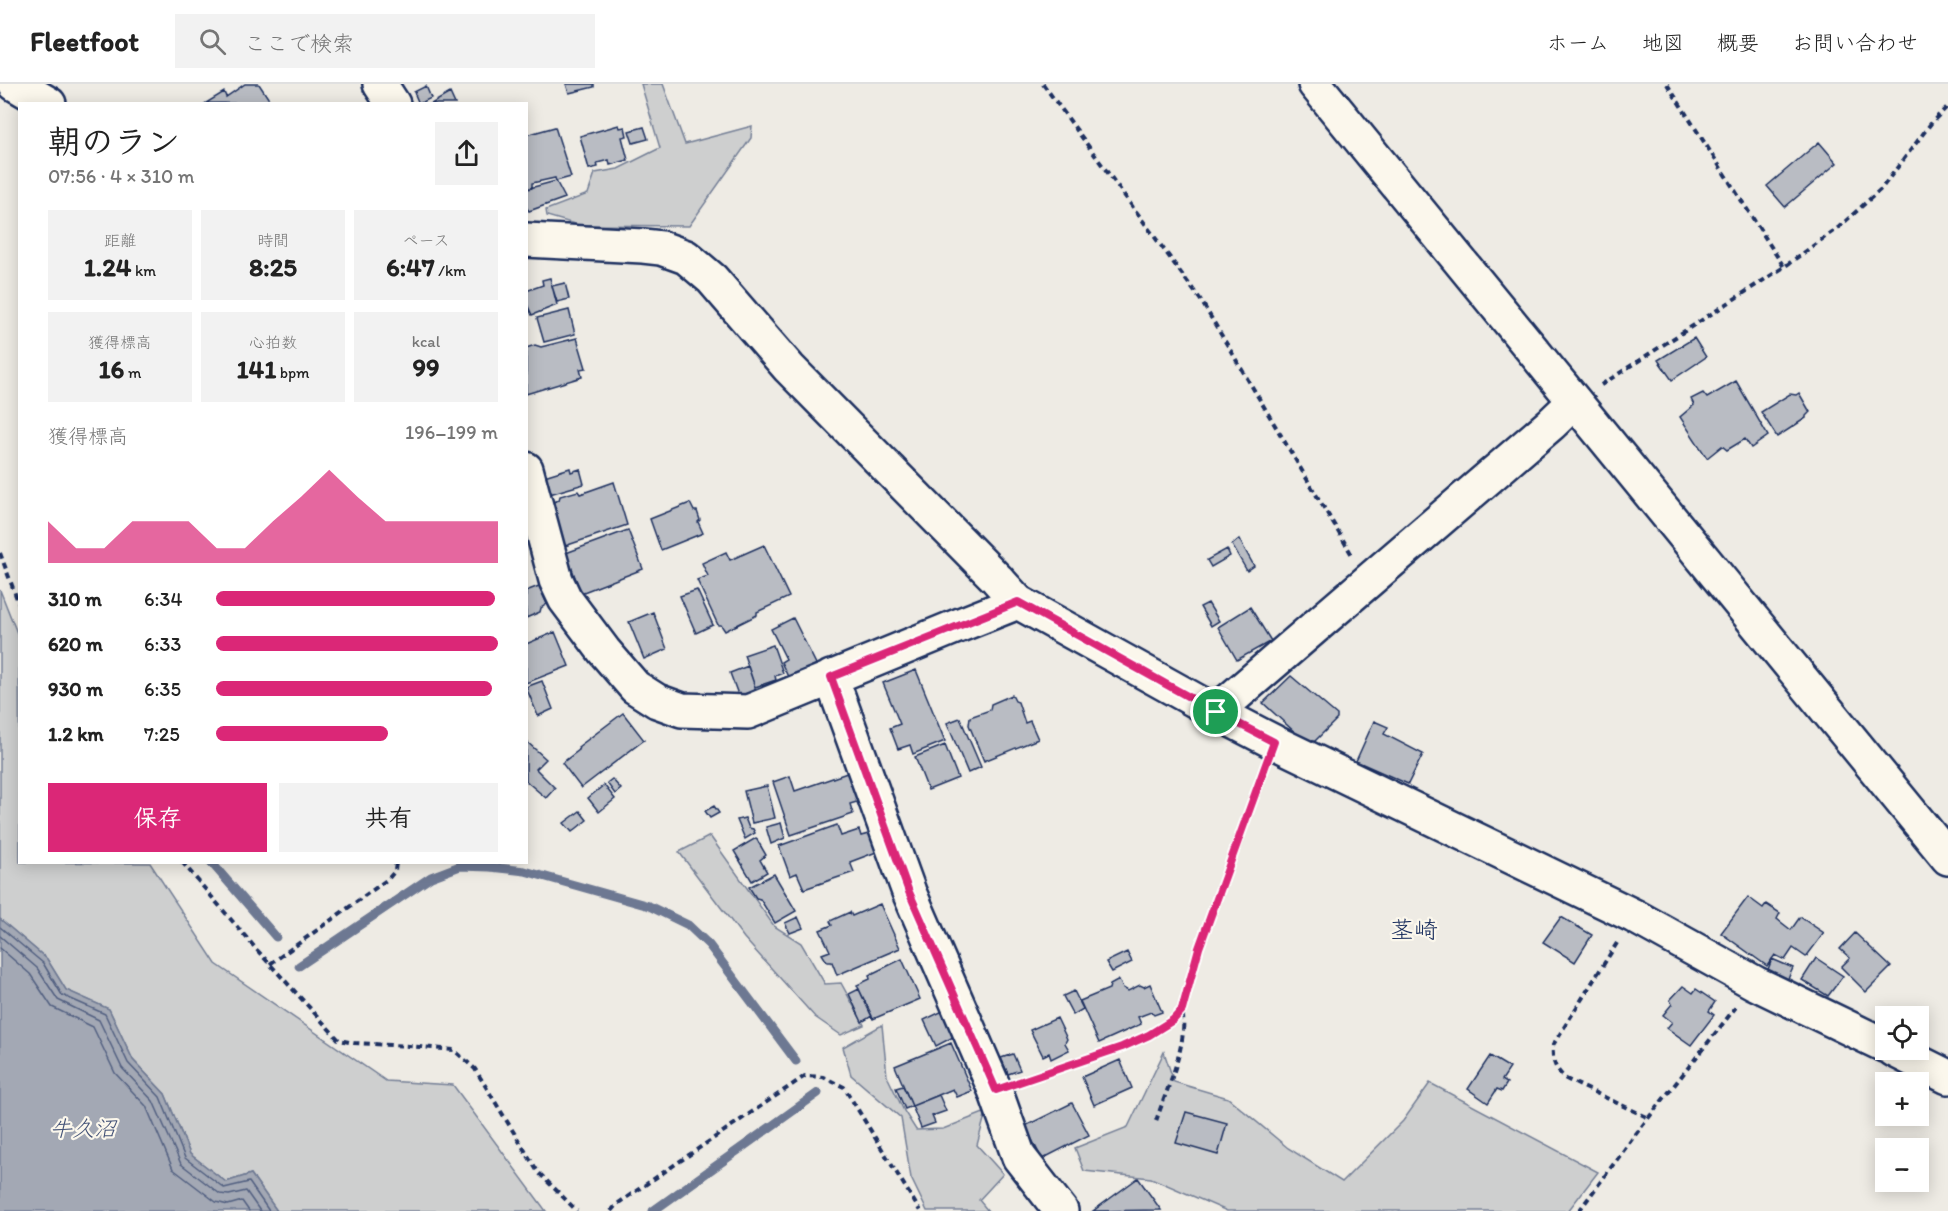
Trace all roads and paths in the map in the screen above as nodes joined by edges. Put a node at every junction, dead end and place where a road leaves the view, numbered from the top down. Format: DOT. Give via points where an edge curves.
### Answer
graph roads {
  1 [pos="15,84"];
  2 [pos="380,84"];
  3 [pos="1043,84"];
  4 [pos="1316,84"];
  5 [pos="1667,84"];
  6 [pos="46,102"];
  7 [pos="392,102"];
  8 [pos="1948,106"];
  9 [pos="528,240"];
  10 [pos="1784,267"];
  11 [pos="1574,402"];
  12 [pos="528,477"];
  13 [pos="0,553"];
  14 [pos="1368,582"];
  15 [pos="18,602"];
  16 [pos="1018,602"];
  17 [pos="831,677"];
  18 [pos="1216,712"];
  19 [pos="1274,742"];
  20 [pos="1948,858"];
  21 [pos="184,864"];
  22 [pos="396,864"];
  23 [pos="1634,916"];
  24 [pos="270,964"];
  25 [pos="1755,983"];
  26 [pos="1182,1010"];
  27 [pos="1875,1041"];
  28 [pos="1914,1060"];
  29 [pos="1948,1077"];
  30 [pos="996,1090"];
  31 [pos="1649,1118"];
  32 [pos="1156,1120"];
  33 [pos="577,1211"];
  34 [pos="611,1211"];
  35 [pos="920,1211"];
  36 [pos="1061,1211"];
  37 [pos="1579,1211"];
  1 -- 6 [label="street"];
  2 -- 7 [label="street"];
  3 -- 14 [label="path" via="1200,299"];
  4 -- 11 [label="street"];
  5 -- 10 [label="path"];
  8 -- 10 [label="path" via="1881,189 1839,227"];
  9 -- 16 [label="street" via="643,246 686,257 712,279 789,368"];
  10 -- 11 [label="path"];
  11 -- 14 [label="street"];
  11 -- 20 [label="street"];
  12 -- 17 [label="street" via="556,580 565,599 635,687 682,710 748,712"];
  13 -- 15 [label="path"];
  14 -- 18 [label="street"];
  16 -- 17 [label="street"];
  16 -- 18 [label="street"];
  17 -- 30 [label="street" via="909,892"];
  18 -- 19 [label="street"];
  19 -- 23 [label="street"];
  19 -- 26 [label="path" via="1199,948"];
  21 -- 24 [label="path"];
  22 -- 24 [label="path" via="388,879"];
  23 -- 25 [label="street"];
  23 -- 31 [label="path" via="1553,1045 1552,1061 1566,1079"];
  24 -- 33 [label="path" via="339,1040 454,1050 475,1069 538,1172"];
  25 -- 27 [label="street"];
  25 -- 31 [label="path"];
  26 -- 30 [label="path" via="1149,1035 1122,1047"];
  26 -- 32 [label="path" via="1183,1040"];
  28 -- 29 [label="street"];
  30 -- 36 [label="street" via="1019,1158"];
  31 -- 37 [label="path"];
  34 -- 35 [label="path" via="805,1076 823,1077 844,1087"];
}
